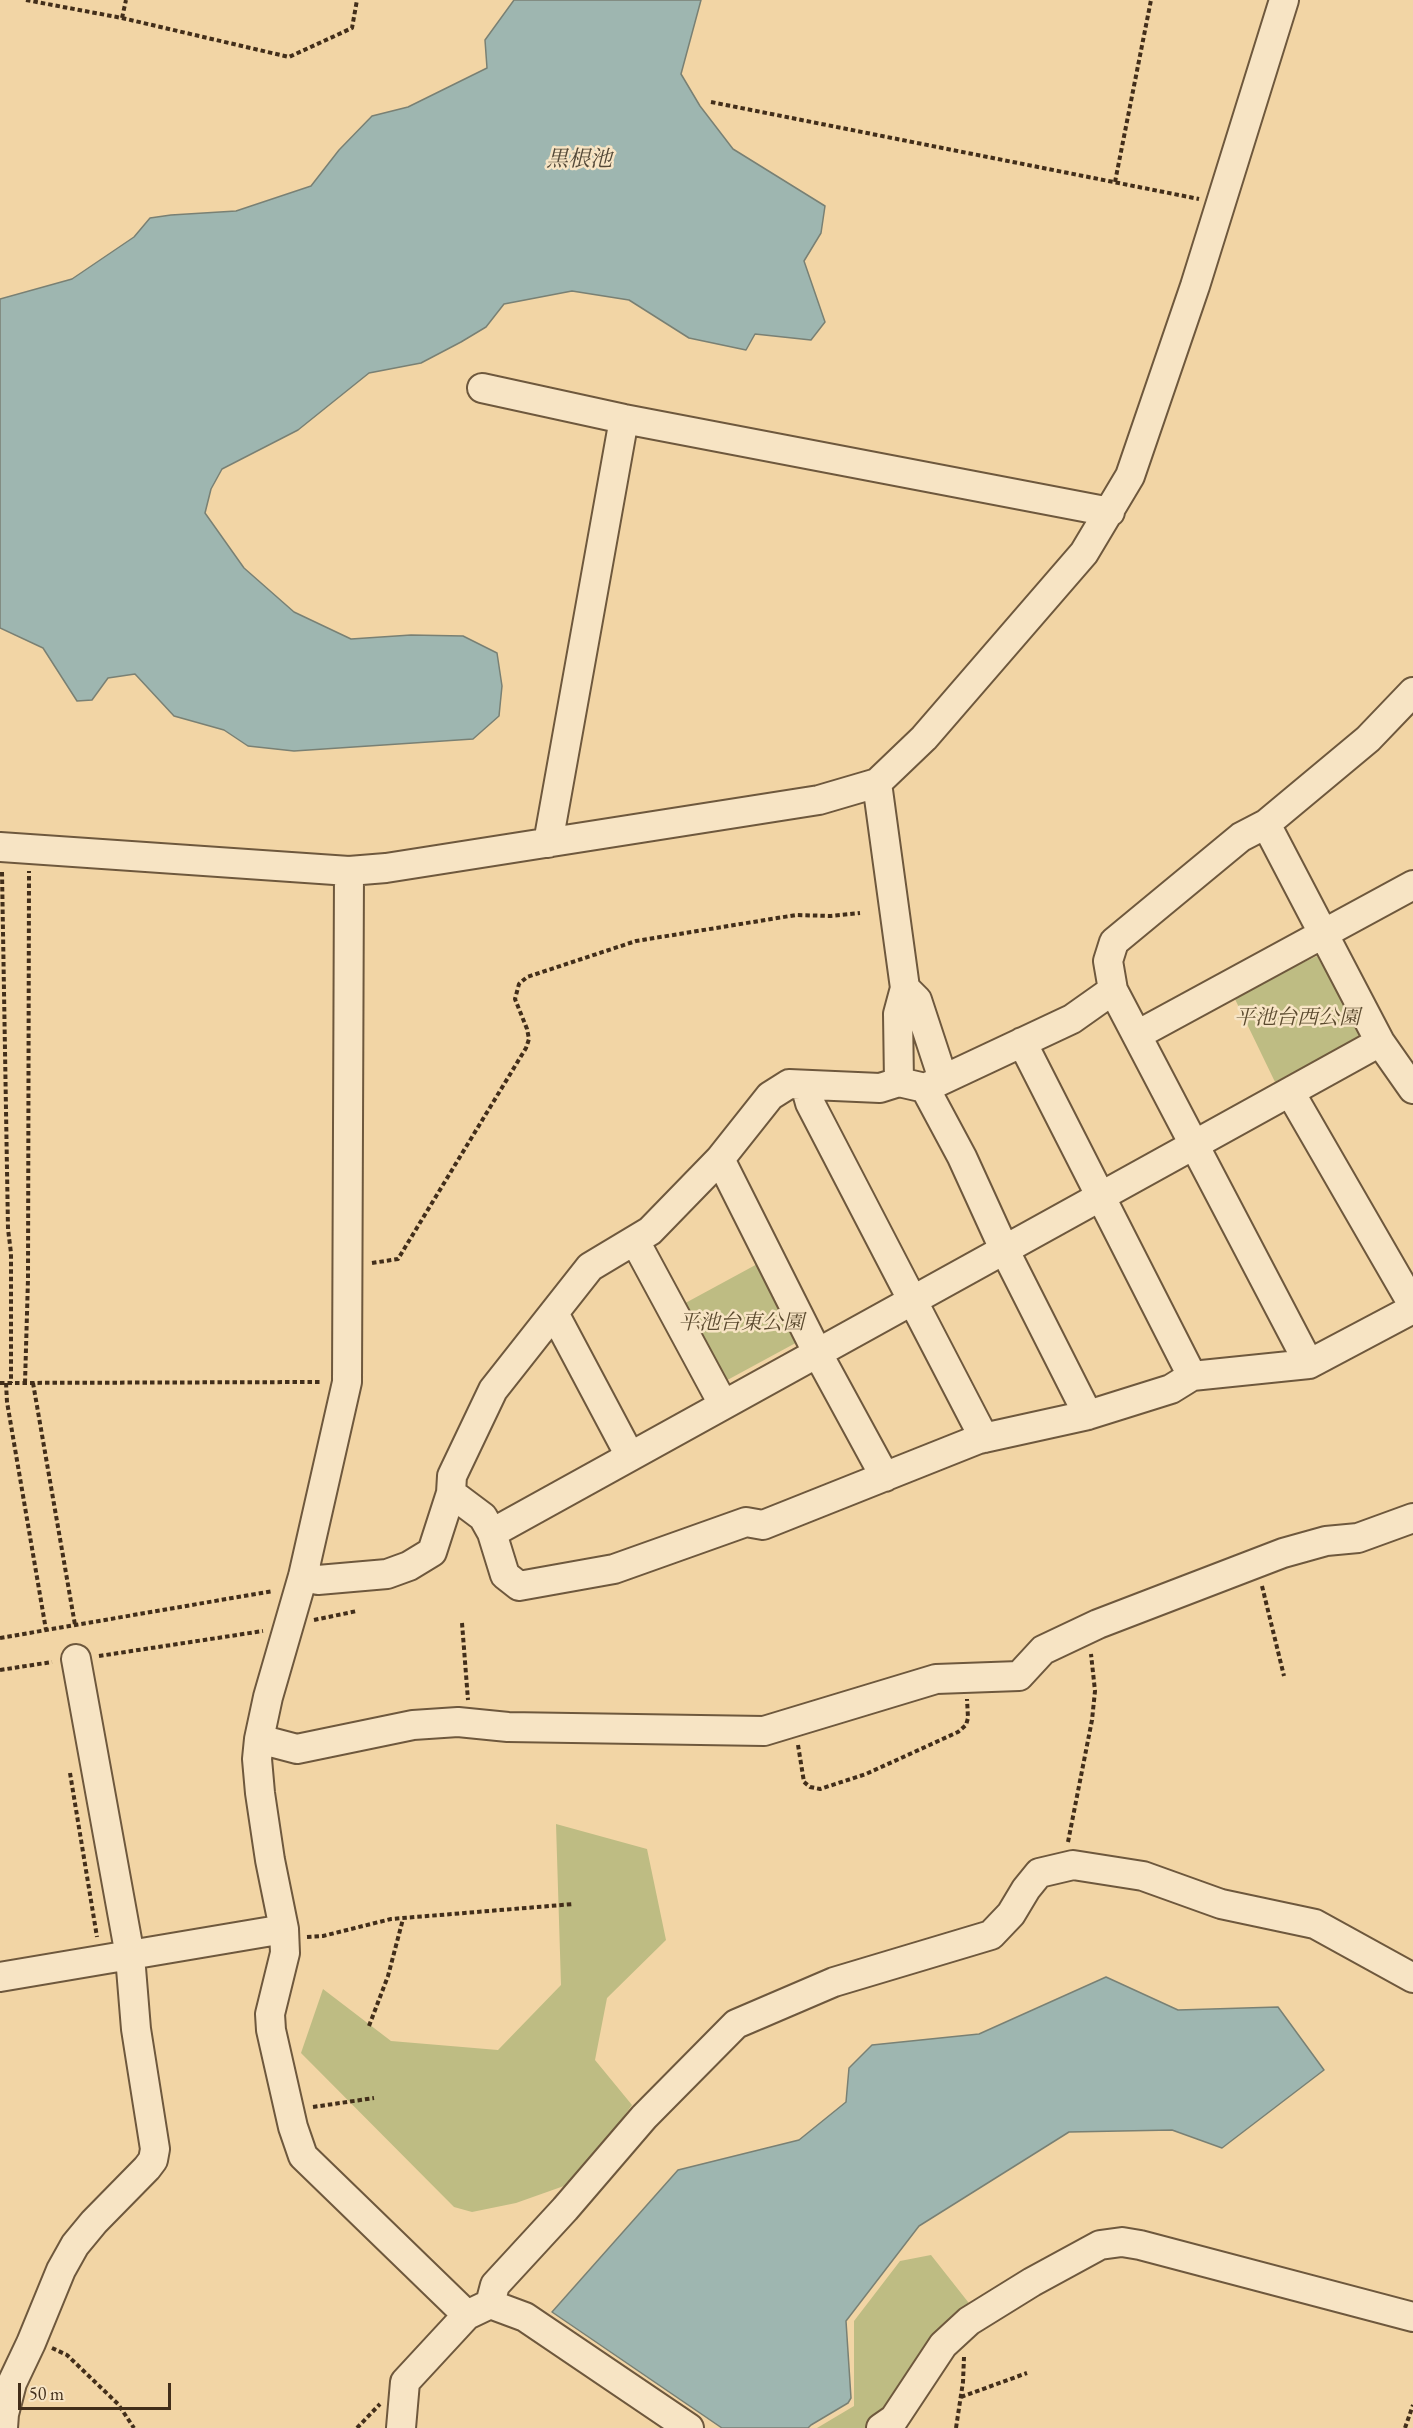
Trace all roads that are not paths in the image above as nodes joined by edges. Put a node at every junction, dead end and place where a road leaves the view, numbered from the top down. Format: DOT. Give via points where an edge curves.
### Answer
graph roads {
  1 [pos="1284,0"];
  2 [pos="482,388"];
  3 [pos="624,419"];
  4 [pos="1110,512"];
  5 [pos="1413,692"];
  6 [pos="877,783"];
  7 [pos="1266,824"];
  8 [pos="548,843"];
  9 [pos="1,860"];
  10 [pos="349,871"];
  11 [pos="1413,885"];
  12 [pos="1325,935"];
  13 [pos="905,988"];
  14 [pos="1113,990"];
  15 [pos="1137,1035"];
  16 [pos="1022,1042"];
  17 [pos="1380,1042"];
  18 [pos="923,1083"];
  19 [pos="805,1085"];
  20 [pos="1413,1089"];
  21 [pos="1290,1092"];
  22 [pos="1193,1146"];
  23 [pos="720,1159"];
  24 [pos="1101,1196"];
  25 [pos="635,1241"];
  26 [pos="1004,1250"];
  27 [pos="912,1301"];
  28 [pos="1413,1307"];
  29 [pos="554,1313"];
  30 [pos="818,1354"];
  31 [pos="1309,1364"];
  32 [pos="1192,1376"];
  33 [pos="723,1404"];
  34 [pos="1088,1416"];
  35 [pos="984,1438"];
  36 [pos="630,1456"];
  37 [pos="885,1477"];
  38 [pos="451,1493"];
  39 [pos="1413,1518"];
  40 [pos="492,1533"];
  41 [pos="300,1583"];
  42 [pos="76,1659"];
  43 [pos="259,1739"];
  44 [pos="284,1934"];
  45 [pos="130,1956"];
  46 [pos="0,1977"];
  47 [pos="1413,1978"];
  48 [pos="479,2309"];
  49 [pos="1413,2316"];
  50 [pos="3,2428"];
  51 [pos="401,2428"];
  52 [pos="689,2428"];
  53 [pos="881,2428"];
  1 -- 4 [label="street" via="1141,446"];
  2 -- 3 [label="street"];
  3 -- 4 [label="street"];
  3 -- 8 [label="street"];
  4 -- 6 [label="street" via="1084,553 924,738"];
  5 -- 7 [label="street" via="1368,739"];
  6 -- 8 [label="street" via="819,800"];
  6 -- 13 [label="street"];
  7 -- 12 [label="street"];
  7 -- 14 [label="street" via="1241,837 1114,942 1107,961"];
  8 -- 10 [label="street"];
  9 -- 10 [label="street" via="29,849"];
  10 -- 41 [label="street" via="347,1382"];
  11 -- 12 [label="street"];
  12 -- 15 [label="street"];
  12 -- 17 [label="street"];
  13 -- 18 [label="street" via="917,1000"];
  13 -- 18 [label="street" via="898,1014"];
  14 -- 15 [label="street"];
  14 -- 16 [label="street" via="1072,1019"];
  15 -- 22 [label="street"];
  16 -- 18 [label="street"];
  16 -- 24 [label="street"];
  17 -- 20 [label="street"];
  17 -- 21 [label="street"];
  18 -- 19 [label="street" via="880,1088"];
  18 -- 26 [label="street"];
  19 -- 23 [label="street" via="789,1084 770,1096"];
  19 -- 27 [label="street" via="810,1103"];
  21 -- 22 [label="street"];
  21 -- 28 [label="street"];
  22 -- 24 [label="street"];
  22 -- 31 [label="street"];
  23 -- 25 [label="street" via="650,1232"];
  23 -- 30 [label="street"];
  24 -- 26 [label="street"];
  24 -- 32 [label="street"];
  25 -- 29 [label="street" via="590,1267"];
  25 -- 33 [label="street"];
  26 -- 27 [label="street"];
  26 -- 34 [label="street"];
  27 -- 30 [label="street"];
  27 -- 35 [label="street"];
  28 -- 31 [label="street"];
  29 -- 36 [label="street"];
  29 -- 38 [label="street" via="493,1390 452,1476"];
  30 -- 33 [label="street"];
  30 -- 37 [label="street"];
  31 -- 32 [label="street"];
  32 -- 34 [label="street" via="1171,1389"];
  33 -- 36 [label="street"];
  34 -- 35 [label="street"];
  35 -- 37 [label="street"];
  36 -- 40 [label="street"];
  37 -- 40 [label="street" via="763,1525 746,1522 614,1569 519,1586 505,1575"];
  38 -- 40 [label="street" via="483,1517"];
  38 -- 41 [label="street" via="432,1552 425,1557 387,1574"];
  39 -- 43 [label="street" via="1358,1538 1326,1541 1283,1553 1084,1630 1043,1650 1019,1676 936,1679 764,1731 467,1723 413,1725 297,1749"];
  41 -- 43 [label="street"];
  42 -- 45 [label="street"];
  43 -- 44 [label="street" via="260,1793"];
  44 -- 45 [label="street"];
  44 -- 48 [label="street" via="285,1953 270,2014 303,2156 312,2168"];
  45 -- 46 [label="street"];
  45 -- 50 [label="street" via="136,2029 155,2150 153,2160 75,2245 61,2270 12,2383"];
  47 -- 48 [label="street" via="1315,1924 1221,1904 1143,1876 1073,1865 1039,1874 991,1935 834,1982 736,2024 644,2117 495,2285"];
  48 -- 51 [label="street" via="405,2382"];
  48 -- 52 [label="street" via="525,2317"];
  49 -- 53 [label="street" via="1140,2245 1100,2245 969,2321 943,2345 894,2419"];
}
